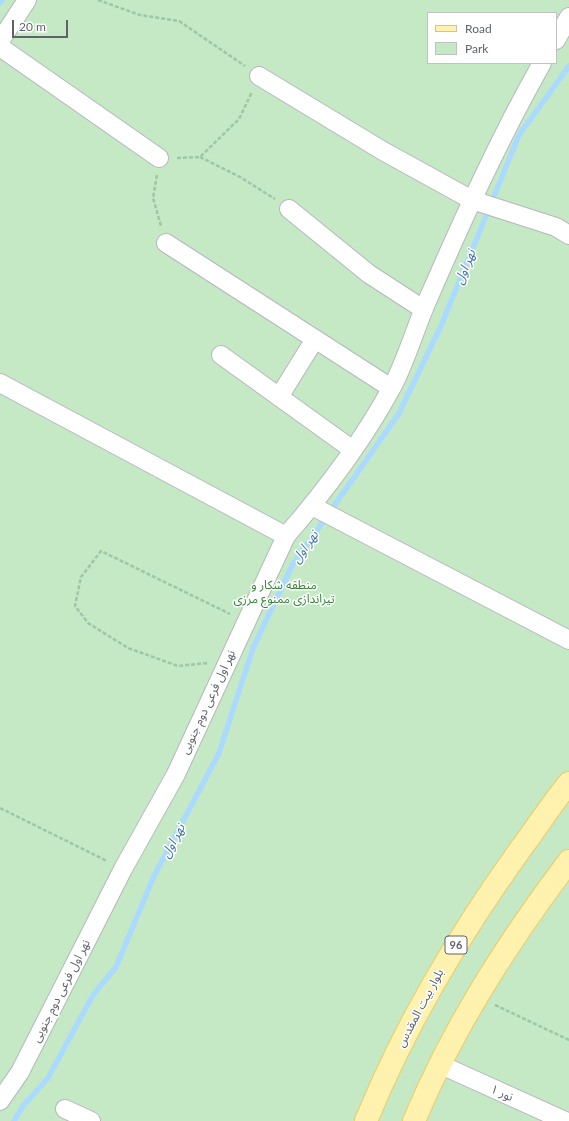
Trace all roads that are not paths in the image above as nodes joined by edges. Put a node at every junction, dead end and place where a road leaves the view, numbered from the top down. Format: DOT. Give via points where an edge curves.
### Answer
graph roads {
  1 [pos="27,0"];
  2 [pos="569,17"];
  3 [pos="557,38"];
  4 [pos="0,42"];
  5 [pos="0,47"];
  6 [pos="541,64"];
  7 [pos="259,76"];
  8 [pos="159,158"];
  9 [pos="477,201"];
  10 [pos="289,208"];
  11 [pos="569,235"];
  12 [pos="166,243"];
  13 [pos="423,309"];
  14 [pos="315,339"];
  15 [pos="221,355"];
  16 [pos="0,383"];
  17 [pos="391,388"];
  18 [pos="279,397"];
  19 [pos="353,450"];
  20 [pos="316,508"];
  21 [pos="286,536"];
  22 [pos="569,640"];
  23 [pos="569,783"];
  24 [pos="569,861"];
  25 [pos="440,1064"];
  26 [pos="0,1101"];
  27 [pos="65,1109"];
  28 [pos="91,1121"];
  29 [pos="366,1121"];
  30 [pos="414,1121"];
  31 [pos="565,1121"];
  1 -- 4 [label="street"];
  2 -- 3 [label="street"];
  5 -- 8 [label="street"];
  6 -- 9 [label="street, نهر اول فرعی دوم جنوبی" via="523,97"];
  7 -- 9 [label="street" via="383,151"];
  9 -- 11 [label="street" via="556,227"];
  9 -- 13 [label="street, نهر اول فرعی دوم جنوبی"];
  10 -- 13 [label="street" via="369,274"];
  12 -- 14 [label="street"];
  13 -- 17 [label="street, نهر اول فرعی دوم جنوبی"];
  14 -- 17 [label="street"];
  14 -- 18 [label="street"];
  15 -- 18 [label="street"];
  16 -- 21 [label="street"];
  17 -- 19 [label="street, نهر اول فرعی دوم جنوبی"];
  18 -- 19 [label="street"];
  19 -- 20 [label="street, نهر اول فرعی دوم جنوبی"];
  20 -- 21 [label="street, نهر اول فرعی دوم جنوبی"];
  20 -- 22 [label="street"];
  21 -- 26 [label="street, نهر اول فرعی دوم جنوبی" via="176,774 123,869 20,1072"];
  23 -- 29 [label="main road, بلوار بیت المقدس / 96" via="501,876 443,965 397,1051"];
  24 -- 25 [label="main road" via="477,996"];
  25 -- 30 [label="main road"];
  25 -- 31 [label="street, نور ۱"];
  27 -- 28 [label="street"];
}
